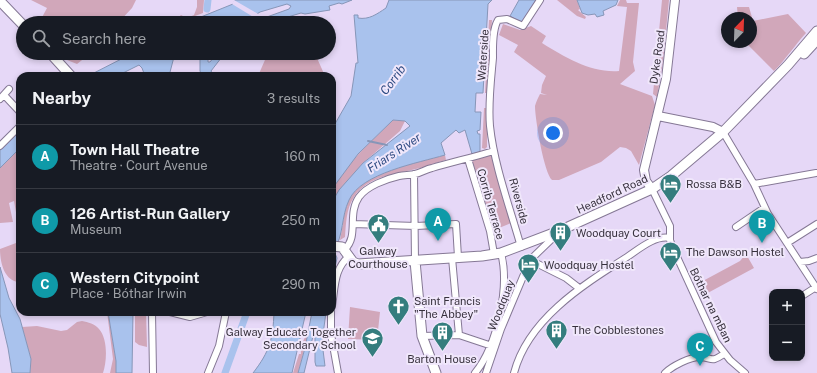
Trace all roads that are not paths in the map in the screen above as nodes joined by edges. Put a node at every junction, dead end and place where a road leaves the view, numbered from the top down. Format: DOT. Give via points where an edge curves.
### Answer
graph roads {
  1 [pos="540,0"];
  2 [pos="675,0"];
  3 [pos="0,1"];
  4 [pos="16,18"];
  5 [pos="817,31"];
  6 [pos="817,40"];
  7 [pos="56,60"];
  8 [pos="67,72"];
  9 [pos="9,89"];
  10 [pos="2,97"];
  11 [pos="16,109"];
  12 [pos="743,113"];
  13 [pos="658,116"];
  14 [pos="16,130"];
  15 [pos="723,132"];
  16 [pos="0,146"];
  17 [pos="494,151"];
  18 [pos="468,159"];
  19 [pos="497,160"];
  20 [pos="816,173"];
  21 [pos="414,174"];
  22 [pos="754,184"];
  23 [pos="652,189"];
  24 [pos="764,208"];
  25 [pos="353,224"];
  26 [pos="817,224"];
  27 [pos="416,226"];
  28 [pos="736,227"];
  29 [pos="559,231"];
  30 [pos="670,238"];
  31 [pos="787,243"];
  32 [pos="521,247"];
  33 [pos="341,249"];
  34 [pos="497,254"];
  35 [pos="455,258"];
  36 [pos="817,258"];
  37 [pos="530,260"];
  38 [pos="415,261"];
  39 [pos="800,262"];
  40 [pos="336,281"];
  41 [pos="579,288"];
  42 [pos="816,288"];
  43 [pos="805,294"];
  44 [pos="152,316"];
  45 [pos="225,316"];
  46 [pos="331,316"];
  47 [pos="459,335"];
  48 [pos="422,336"];
  49 [pos="492,346"];
  50 [pos="724,354"];
  51 [pos="152,373"];
  52 [pos="208,373"];
  53 [pos="338,373"];
  54 [pos="436,373"];
  55 [pos="475,373"];
  56 [pos="486,373"];
  57 [pos="514,373"];
  58 [pos="664,373"];
  59 [pos="745,373"];
  1 -- 17 [label="street, Waterside" via="523,26 506,19 500,19 495,26 490,106"];
  2 -- 13 [label="street, Dyke Road" via="670,53"];
  3 -- 4 [label="main road"];
  5 -- 12 [label="main road, Headford Road"];
  6 -- 12 [label="main road, Headford Road" via="749,110"];
  7 -- 8 [label="main road"];
  9 -- 10 [label="street"];
  10 -- 11 [label="street"];
  12 -- 15 [label="main road, Headford Road"];
  13 -- 15 [label="street" via="713,127"];
  13 -- 23 [label="street, Dyke Road" via="644,170 646,181"];
  14 -- 16 [label="street"];
  15 -- 22 [label="street"];
  15 -- 23 [label="main road, Headford Road" via="682,168"];
  17 -- 18 [label="street"];
  17 -- 19 [label="street, Waterside"];
  18 -- 21 [label="street"];
  18 -- 34 [label="street, Corrib Terrace"];
  19 -- 32 [label="street, Riverside"];
  20 -- 22 [label="street"];
  21 -- 25 [label="street" via="392,178 364,192 353,210"];
  21 -- 27 [label="street"];
  22 -- 24 [label="street"];
  23 -- 29 [label="main road, Headford Road"];
  23 -- 30 [label="street, Bóthar na mBan" via="670,226"];
  24 -- 28 [label="street"];
  24 -- 31 [label="street"];
  25 -- 27 [label="street"];
  25 -- 33 [label="street" via="349,244"];
  26 -- 31 [label="street"];
  27 -- 35 [label="street" via="456,224"];
  27 -- 38 [label="street"];
  29 -- 32 [label="main road, Headford Road"];
  29 -- 37 [label="street, Woodquay"];
  30 -- 41 [label="street" via="662,236"];
  30 -- 50 [label="street, Bóthar na mBan" via="709,327"];
  31 -- 39 [label="street"];
  32 -- 34 [label="main road, Headford Road"];
  33 -- 38 [label="main road, Headford Road" via="358,264"];
  33 -- 40 [label="street" via="341,263"];
  34 -- 35 [label="main road, Headford Road"];
  34 -- 49 [label="street, Woodquay" via="504,266 500,313"];
  35 -- 38 [label="main road, Headford Road"];
  35 -- 47 [label="street"];
  36 -- 39 [label="street"];
  37 -- 41 [label="street" via="566,278"];
  37 -- 49 [label="street, Woodquay"];
  38 -- 48 [label="main road"];
  39 -- 42 [label="street"];
  41 -- 57 [label="street" via="535,331 522,351"];
  42 -- 43 [label="street"];
  44 -- 51 [label="street"];
  45 -- 52 [label="street" via="219,346"];
  46 -- 53 [label="street" via="331,334"];
  47 -- 48 [label="street"];
  47 -- 49 [label="street"];
  48 -- 54 [label="main road"];
  49 -- 55 [label="street, Woodquay"];
  49 -- 56 [label="street, Woodquay"];
  50 -- 58 [label="street" via="712,360 695,358"];
  50 -- 59 [label="street, Bóthar na mBan"];
}
